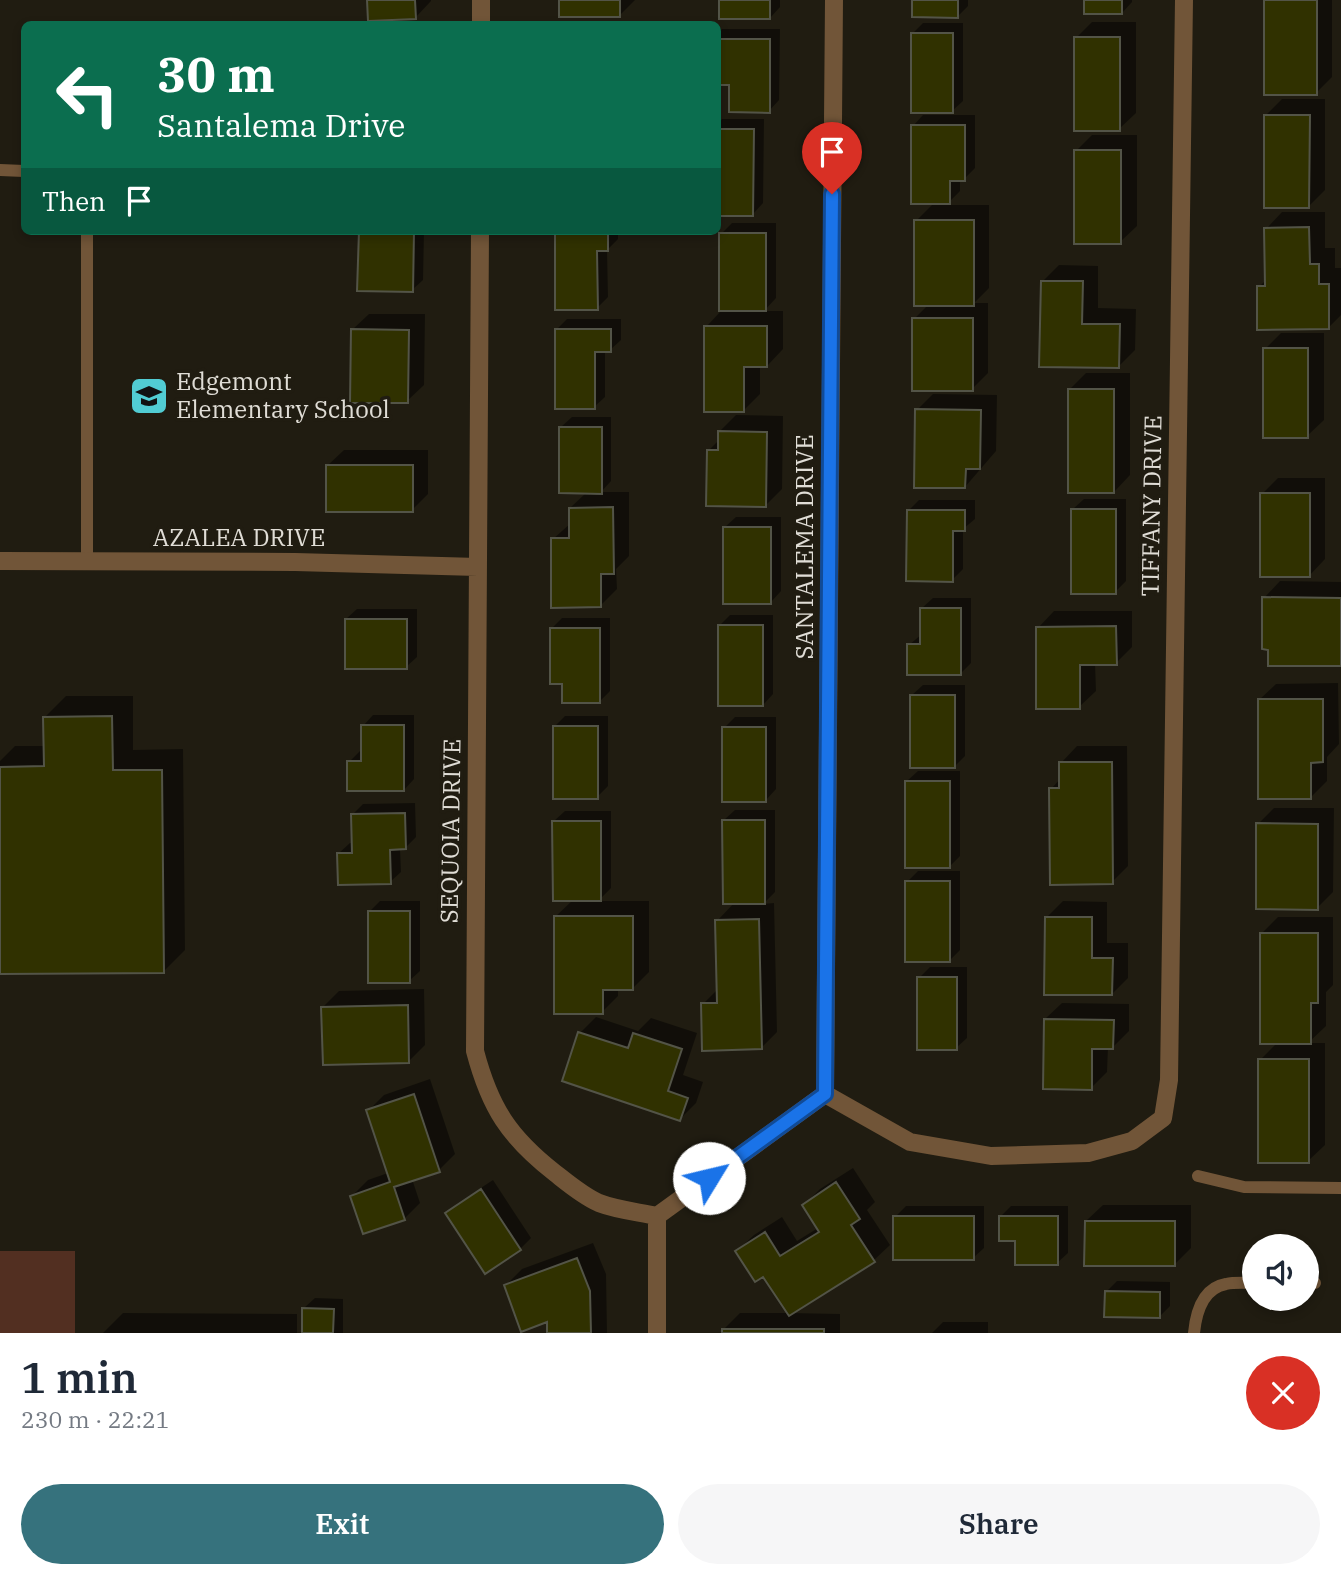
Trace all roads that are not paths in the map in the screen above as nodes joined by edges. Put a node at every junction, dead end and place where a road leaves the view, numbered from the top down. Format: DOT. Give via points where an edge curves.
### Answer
graph roads {
  1 [pos="481,0"];
  2 [pos="834,0"];
  3 [pos="1184,0"];
  4 [pos="481,21"];
  5 [pos="0,170"];
  6 [pos="21,171"];
  7 [pos="87,235"];
  8 [pos="480,235"];
  9 [pos="0,561"];
  10 [pos="87,561"];
  11 [pos="478,567"];
  12 [pos="825,1094"];
  13 [pos="1198,1176"];
  14 [pos="1341,1188"];
  15 [pos="657,1216"];
  16 [pos="1242,1283"];
  17 [pos="657,1333"];
  18 [pos="1194,1333"];
  1 -- 4 [label="street"];
  2 -- 12 [label="street, SANTALEMA DRIVE"];
  3 -- 12 [label="street, TIFFANY DRIVE" via="1169,1080 1163,1118 1132,1141 1088,1153 991,1156 910,1142"];
  5 -- 6 [label="lane"];
  7 -- 10 [label="lane"];
  8 -- 11 [label="street, SEQUOIA DRIVE"];
  9 -- 10 [label="street, AZALEA DRIVE"];
  10 -- 11 [label="street, AZALEA DRIVE"];
  11 -- 15 [label="street, SEQUOIA DRIVE" via="474,953 475,1051 481,1076 500,1119 528,1152 577,1191 600,1204"];
  12 -- 15 [label="street"];
  13 -- 14 [label="lane" via="1244,1187"];
  15 -- 17 [label="street"];
  16 -- 18 [label="lane" via="1213,1289 1203,1299"];
}
